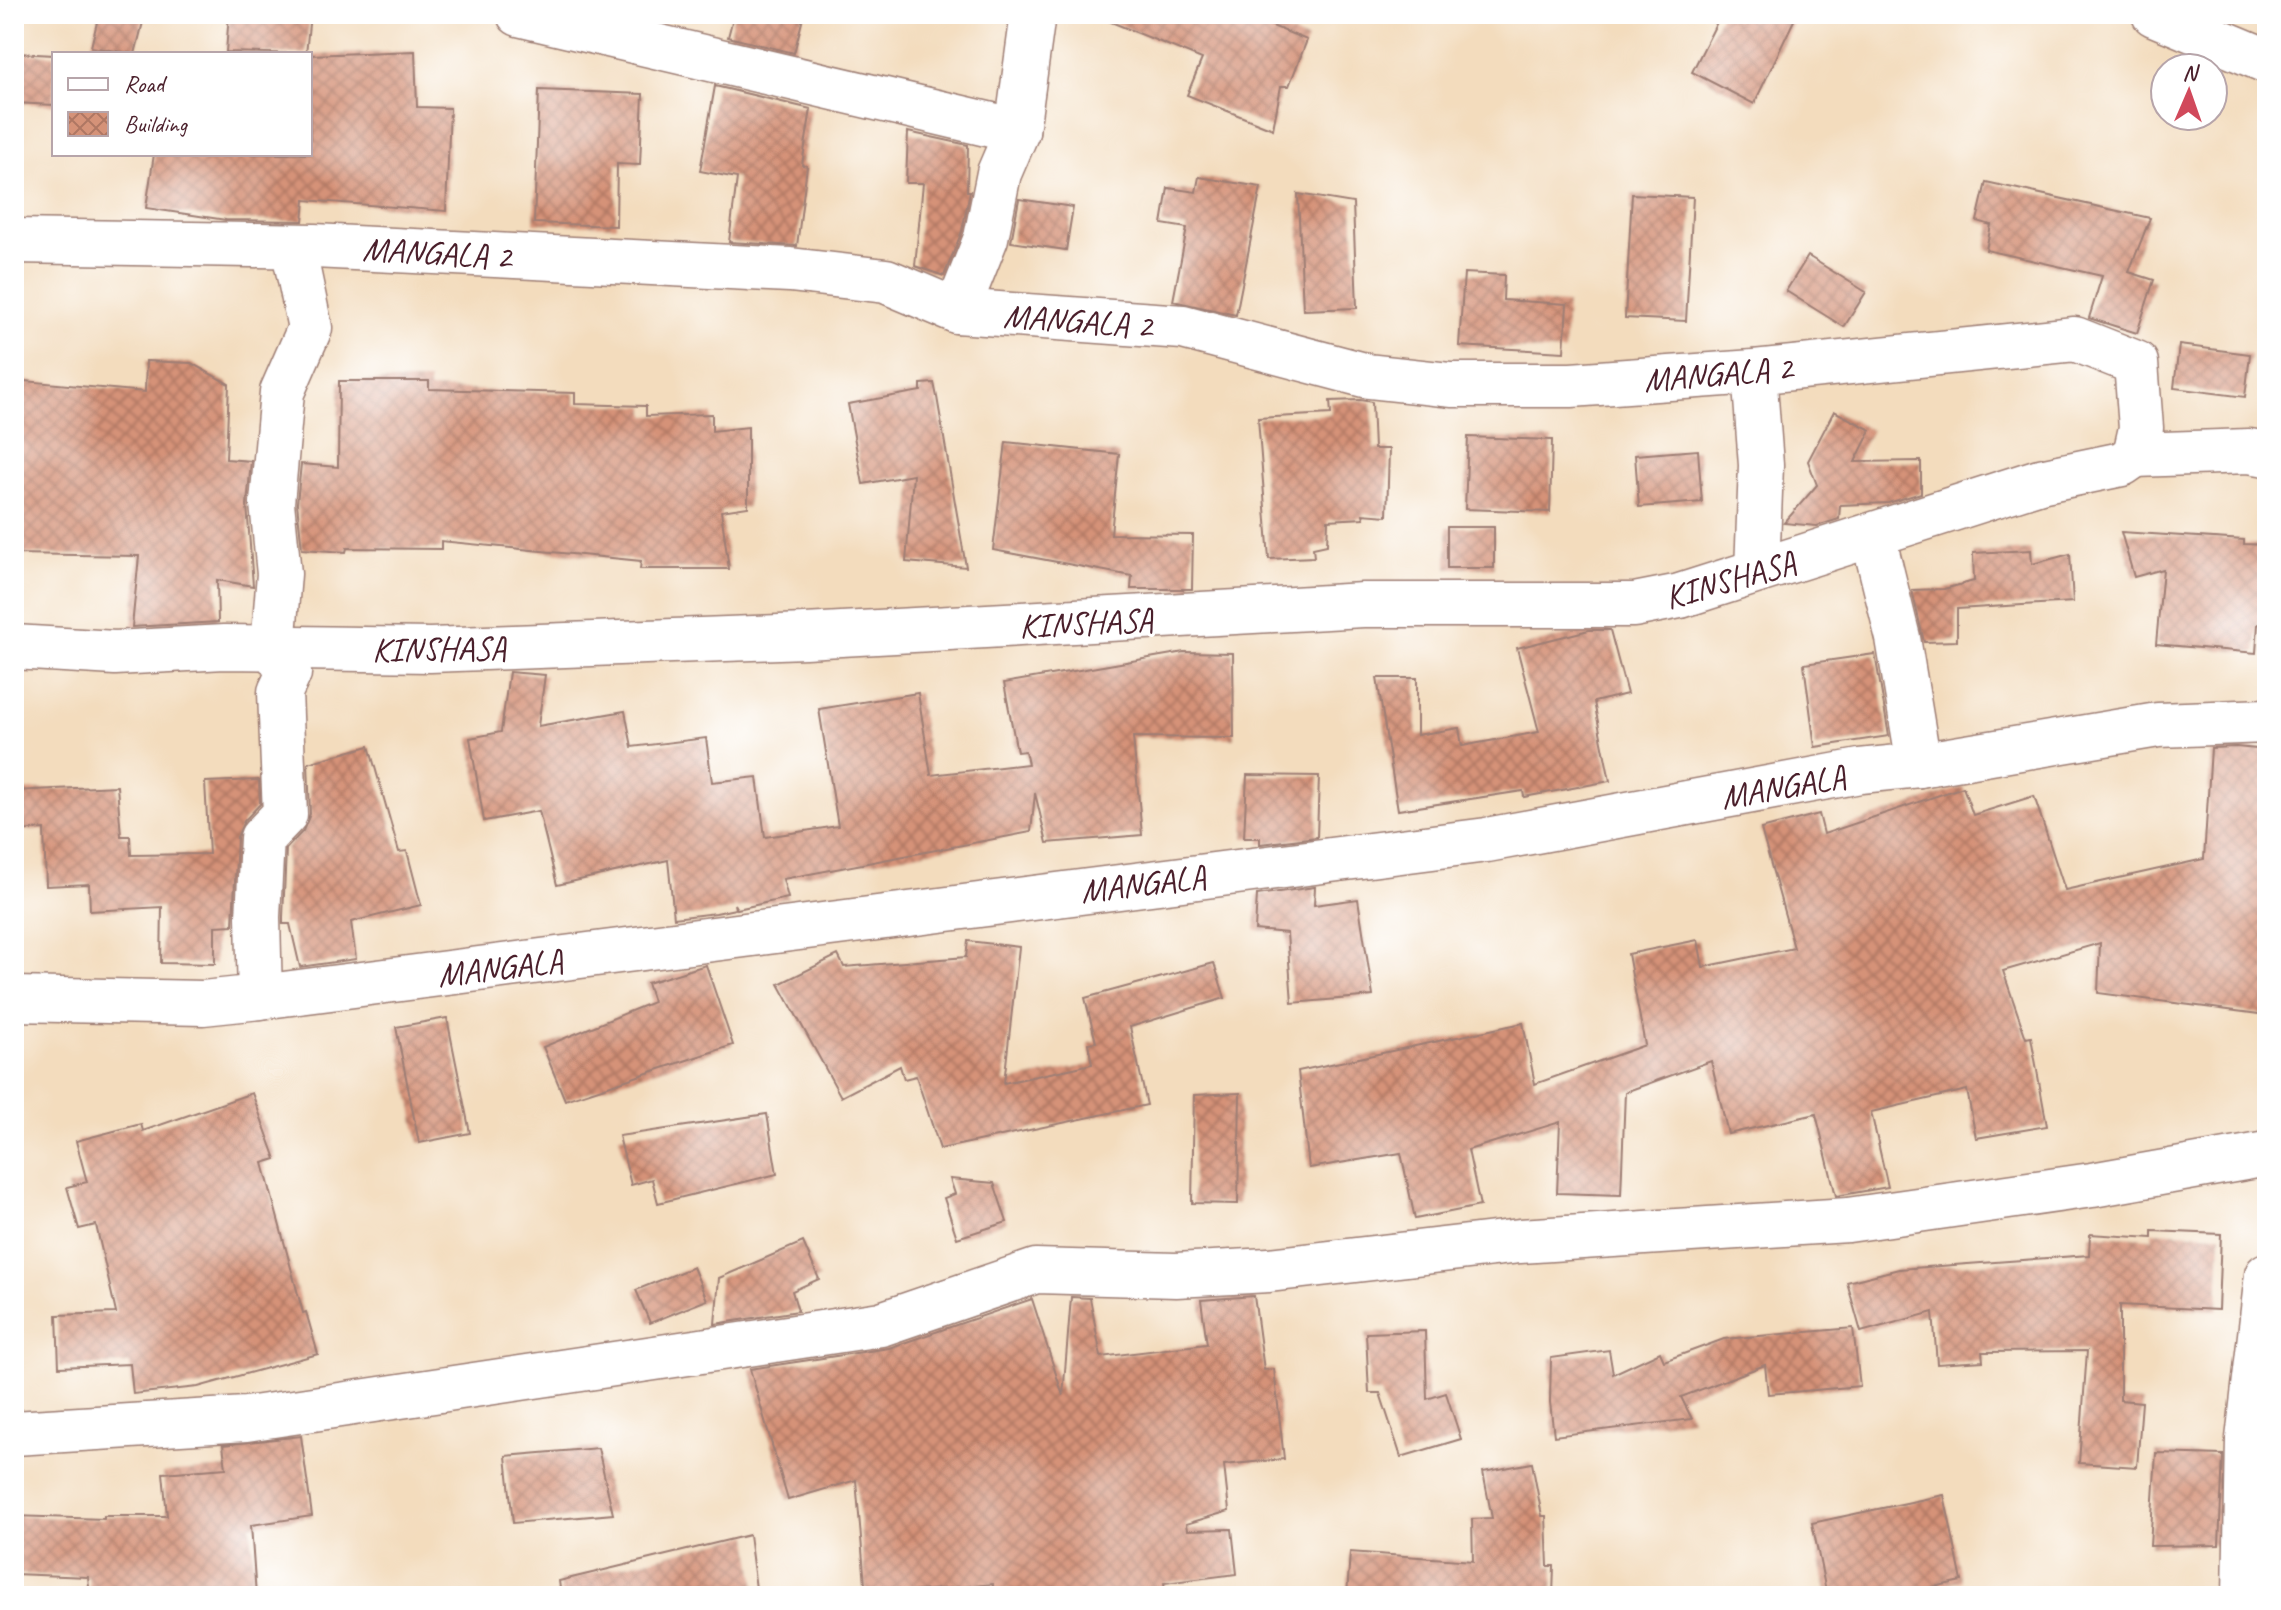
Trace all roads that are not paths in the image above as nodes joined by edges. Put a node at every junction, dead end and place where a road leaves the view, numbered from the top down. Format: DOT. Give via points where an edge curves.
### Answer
graph roads {
  1 [pos="519,14"];
  2 [pos="1033,14"];
  3 [pos="2154,14"];
  4 [pos="2267,61"];
  5 [pos="1017,131"];
  6 [pos="14,241"];
  7 [pos="293,246"];
  8 [pos="957,311"];
  9 [pos="1754,372"];
  10 [pos="2267,454"];
  11 [pos="2135,455"];
  12 [pos="1873,536"];
  13 [pos="1757,571"];
  14 [pos="14,647"];
  15 [pos="273,647"];
  16 [pos="2267,721"];
  17 [pos="1919,765"];
  18 [pos="260,997"];
  19 [pos="14,999"];
  20 [pos="2267,1154"];
  21 [pos="2267,1275"];
  22 [pos="14,1433"];
  23 [pos="2245,1596"];
  1 -- 5 [label="street"];
  2 -- 5 [label="street"];
  3 -- 4 [label="street"];
  5 -- 8 [label="street" via="999,173 986,238"];
  6 -- 7 [label="street, MANGALA 2"];
  7 -- 8 [label="street, MANGALA 2" via="790,270 886,281"];
  7 -- 15 [label="street" via="310,328 282,392 272,503 279,574"];
  8 -- 9 [label="street, MANGALA 2" via="1183,327 1405,382 1571,385"];
  9 -- 11 [label="street, MANGALA 2" via="2075,339 2136,363 2141,428"];
  9 -- 13 [label="street" via="1761,465"];
  10 -- 11 [label="street, KINSHASA"];
  11 -- 12 [label="street, KINSHASA" via="2122,464 2040,481"];
  12 -- 13 [label="street, KINSHASA"];
  12 -- 17 [label="street" via="1898,638"];
  13 -- 15 [label="street, KINSHASA" via="1634,605 1363,605 805,636 430,650"];
  14 -- 15 [label="street, KINSHASA" via="115,653"];
  15 -- 18 [label="street" via="289,673 280,692 285,814 262,838"];
  16 -- 17 [label="street, MANGALA" via="2158,725"];
  17 -- 18 [label="street, MANGALA" via="1860,771 1487,840"];
  18 -- 19 [label="street, MANGALA" via="203,1003"];
  20 -- 22 [label="street" via="1848,1220 1520,1241 1269,1270 1176,1275 1036,1271 881,1324 246,1419"];
  21 -- 23 [label="street" via="2248,1439"];
}
